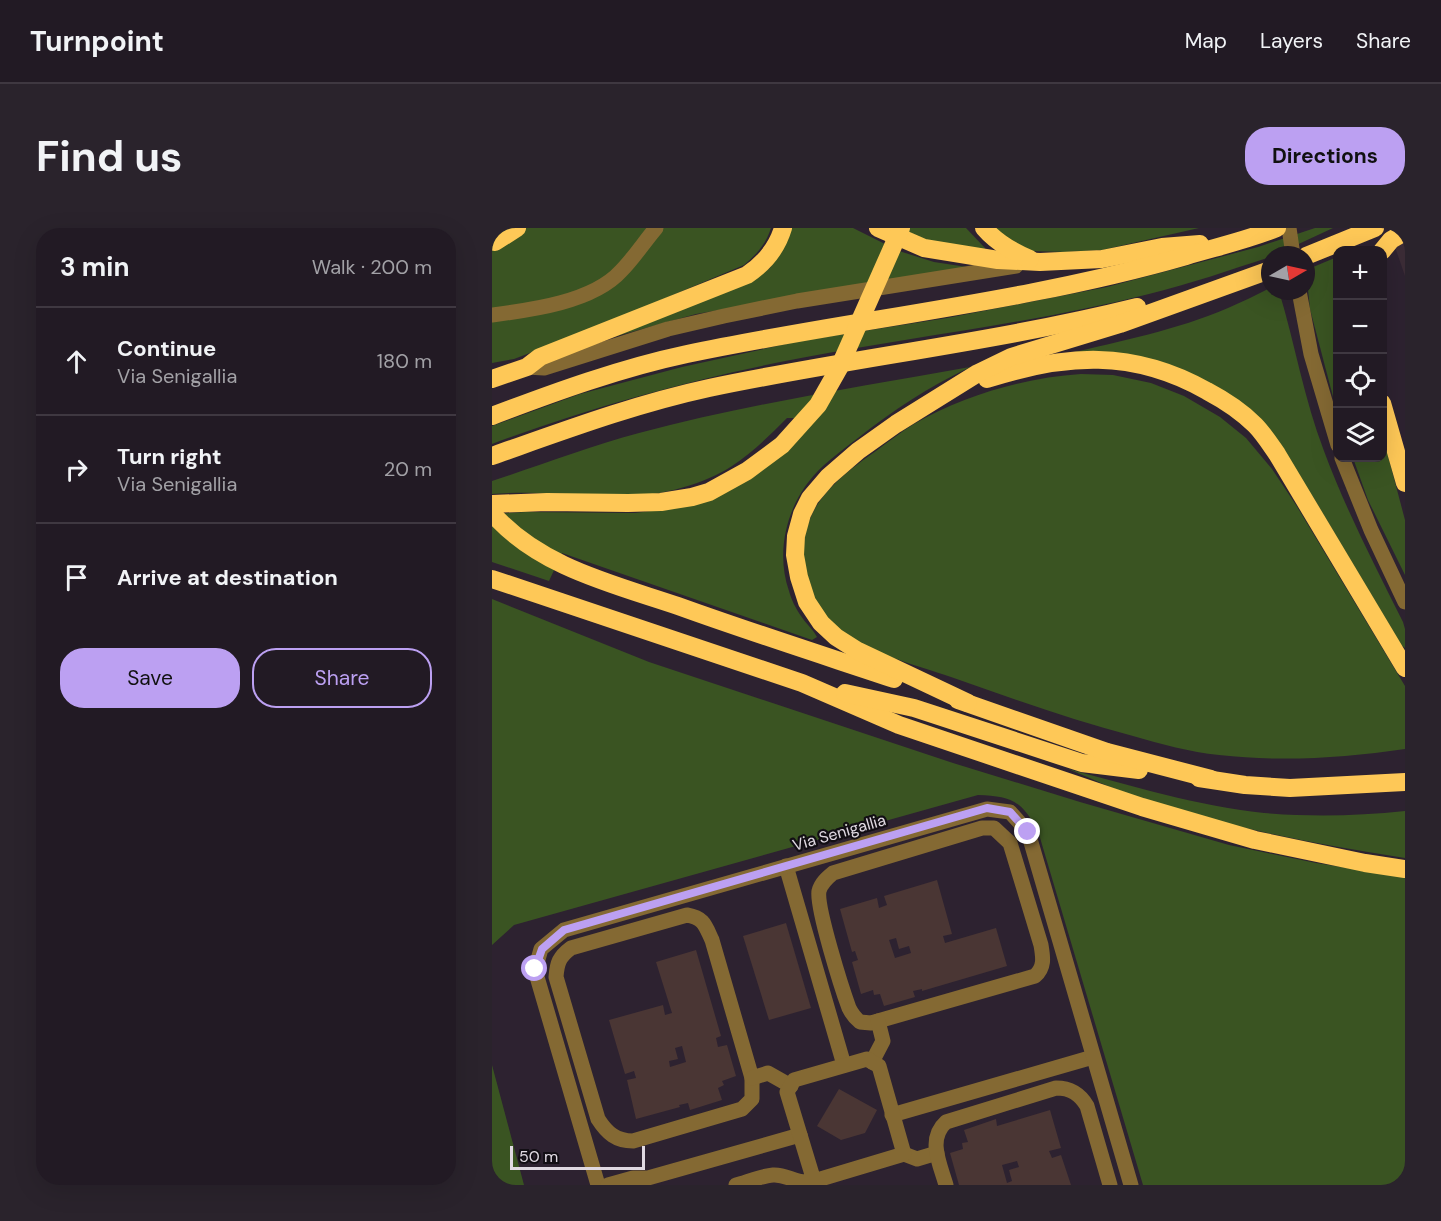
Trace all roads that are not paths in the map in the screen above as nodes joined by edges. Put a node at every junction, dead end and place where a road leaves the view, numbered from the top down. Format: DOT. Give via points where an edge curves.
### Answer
graph roads {
  1 [pos="518,228"];
  2 [pos="656,228"];
  3 [pos="783,228"];
  4 [pos="878,228"];
  5 [pos="901,228"];
  6 [pos="984,228"];
  7 [pos="1277,228"];
  8 [pos="1289,228"];
  9 [pos="1375,228"];
  10 [pos="1405,232"];
  11 [pos="497,239"];
  12 [pos="1235,242"];
  13 [pos="1292,246"];
  14 [pos="1387,246"];
  15 [pos="1315,252"];
  16 [pos="1040,262"];
  17 [pos="1261,273"];
  18 [pos="1221,286"];
  19 [pos="1301,300"];
  20 [pos="492,315"];
  21 [pos="527,368"];
  22 [pos="492,379"];
  23 [pos="953,390"];
  24 [pos="1384,408"];
  25 [pos="492,416"];
  26 [pos="1333,427"];
  27 [pos="492,456"];
  28 [pos="1344,462"];
  29 [pos="1405,483"];
  30 [pos="492,504"];
  31 [pos="492,513"];
  32 [pos="492,579"];
  33 [pos="1405,602"];
  34 [pos="1405,668"];
  35 [pos="802,683"];
  36 [pos="968,704"];
  37 [pos="1211,779"];
  38 [pos="1405,782"];
  39 [pos="786,866"];
  40 [pos="1405,869"];
  41 [pos="878,1021"];
  42 [pos="1093,1057"];
  43 [pos="872,1062"];
  44 [pos="844,1065"];
  45 [pos="752,1078"];
  46 [pos="791,1086"];
  47 [pos="892,1115"];
  48 [pos="800,1135"];
  49 [pos="937,1153"];
  50 [pos="904,1154"];
  51 [pos="814,1181"];
  52 [pos="798,1184"];
  53 [pos="598,1185"];
  54 [pos="608,1185"];
  55 [pos="736,1185"];
  56 [pos="946,1185"];
  57 [pos="1110,1185"];
  58 [pos="1131,1185"];
  1 -- 11 [label="highway"];
  2 -- 20 [label="street" via="620,273 594,290 553,305"];
  3 -- 21 [label="highway" via="771,254 747,275 540,357"];
  4 -- 16 [label="highway" via="924,248 998,260"];
  5 -- 30 [label="highway" via="839,368 818,405 771,455 725,484 692,497 661,502"];
  6 -- 16 [label="highway" via="1020,255"];
  7 -- 12 [label="highway"];
  8 -- 13 [label="street"];
  9 -- 15 [label="highway"];
  10 -- 14 [label="highway"];
  12 -- 16 [label="highway" via="1162,247 1092,260"];
  12 -- 25 [label="highway" via="1068,286 685,354"];
  16 -- 21 [label="street" via="776,305 668,329 544,368"];
  17 -- 18 [label="highway"];
  18 -- 23 [label="highway" via="1120,324 1011,357"];
  18 -- 27 [label="highway" via="1033,330 706,388 630,409"];
  19 -- 26 [label="street" via="1311,354"];
  21 -- 22 [label="highway"];
  23 -- 34 [label="highway" via="1023,367 1060,361 1118,360 1191,382 1227,402 1255,425 1277,454"];
  23 -- 36 [label="highway" via="896,424 828,477 802,514 795,555 807,602 836,637"];
  24 -- 29 [label="highway"];
  28 -- 33 [label="street"];
  31 -- 36 [label="highway" via="519,540 563,565"];
  32 -- 35 [label="highway"];
  35 -- 37 [label="highway" via="914,708 1082,763"];
  35 -- 40 [label="highway" via="899,726 1142,807 1255,840"];
  36 -- 37 [label="highway" via="1107,752"];
  37 -- 38 [label="highway" via="1290,788"];
  39 -- 42 [label="street, Via Senigallia" via="987,808 1010,812 1028,832"];
  39 -- 44 [label="street"];
  39 -- 53 [label="street, Via Senigallia" via="564,930 542,949 535,969"];
  41 -- 41 [label="street" via="1035,976 1041,971 1041,945 1010,843 994,828 982,828 833,873 819,888 822,918 850,1010 860,1022"];
  41 -- 43 [label="street" via="883,1041"];
  42 -- 47 [label="street"];
  42 -- 58 [label="street, Via Senigallia"];
  43 -- 44 [label="street" via="867,1059"];
  43 -- 47 [label="street" via="879,1066"];
  44 -- 46 [label="street" via="794,1080"];
  45 -- 45 [label="street" via="752,1099 742,1109 633,1142 613,1136 598,1119 556,977 561,956 571,948 687,915 698,917 712,940"];
  45 -- 46 [label="street" via="768,1073"];
  46 -- 48 [label="street" via="787,1092"];
  47 -- 50 [label="street"];
  48 -- 51 [label="street"];
  48 -- 54 [label="street" via="648,1178"];
  49 -- 50 [label="street" via="917,1159"];
  49 -- 56 [label="street"];
  49 -- 57 [label="street" via="936,1134 946,1122 1064,1088 1082,1097 1087,1106"];
  50 -- 51 [label="street"];
  51 -- 52 [label="street"];
  52 -- 55 [label="street" via="774,1174"];
}
